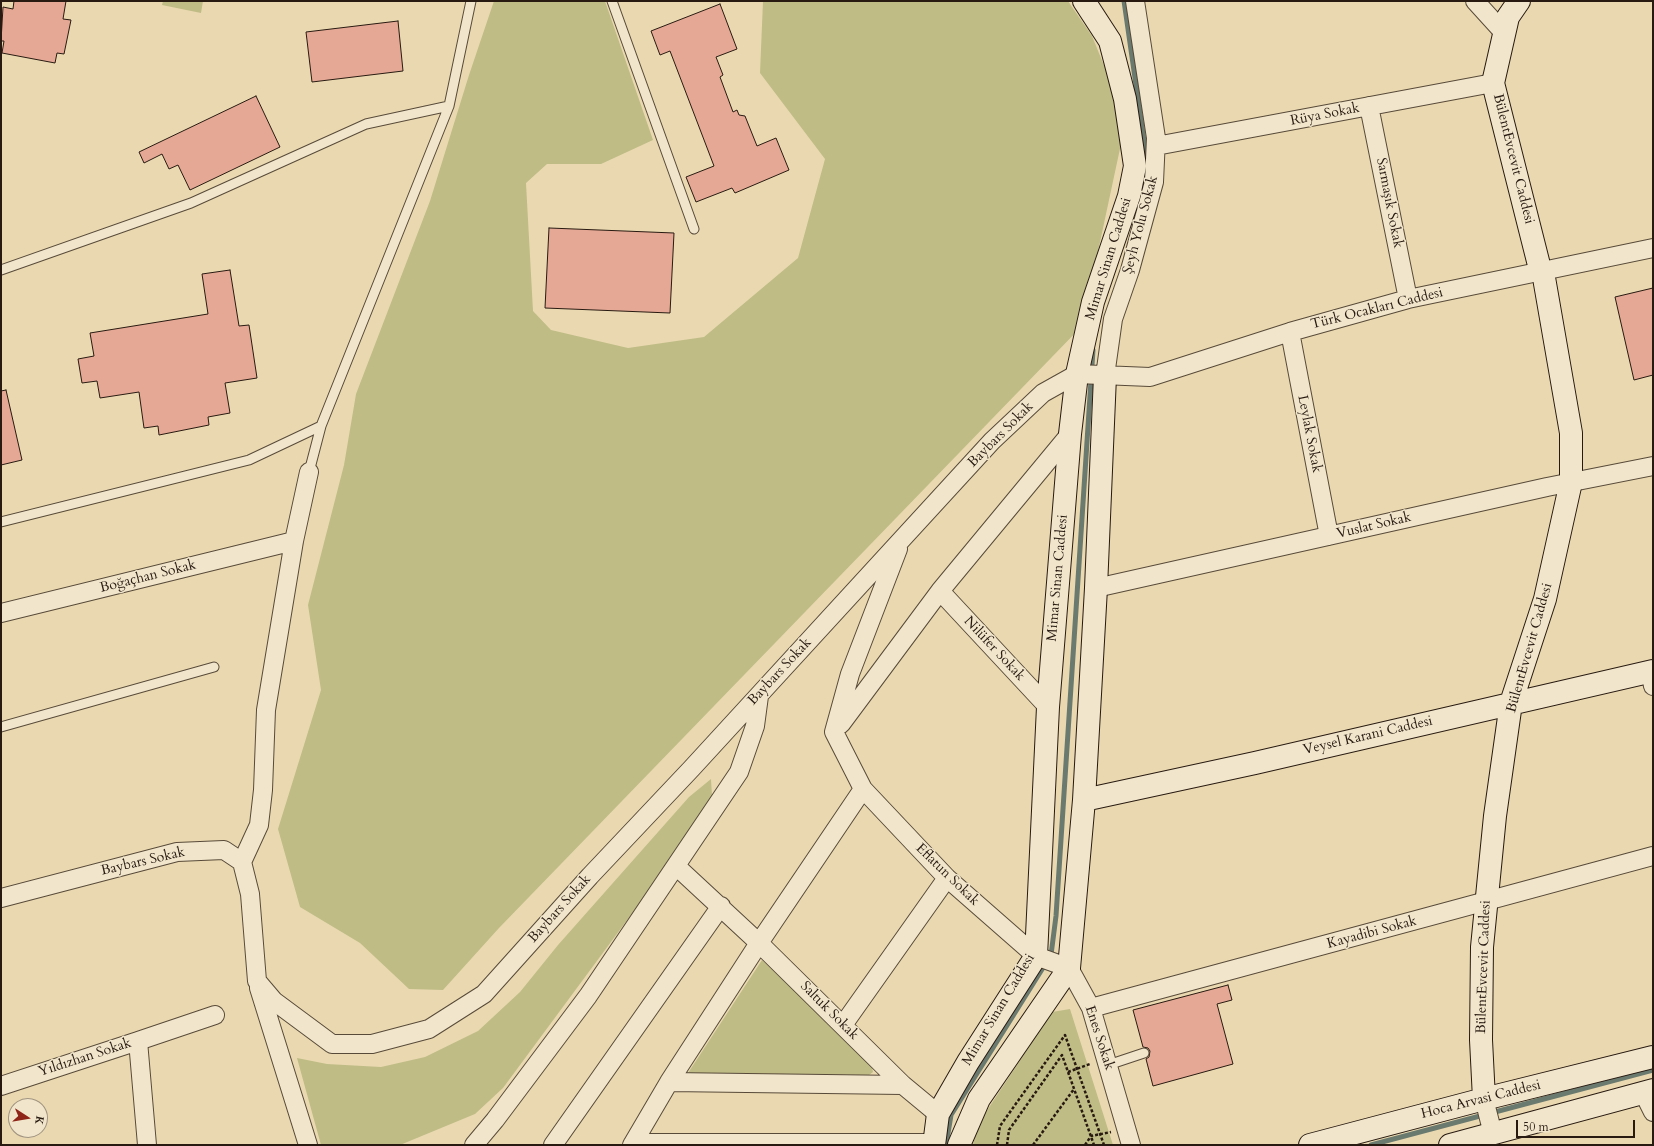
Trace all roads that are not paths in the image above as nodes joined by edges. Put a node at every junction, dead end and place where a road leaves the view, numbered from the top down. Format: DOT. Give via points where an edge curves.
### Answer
graph roads {
  1 [pos="472,1"];
  2 [pos="612,1"];
  3 [pos="1084,1"];
  4 [pos="1135,1"];
  5 [pos="1475,1"];
  6 [pos="1519,1"];
  7 [pos="1505,34"];
  8 [pos="1493,83"];
  9 [pos="449,106"];
  10 [pos="1369,106"];
  11 [pos="1156,146"];
  12 [pos="694,229"];
  13 [pos="1653,248"];
  14 [pos="1,270"];
  15 [pos="1542,272"];
  16 [pos="1408,299"];
  17 [pos="1290,332"];
  18 [pos="1077,374"];
  19 [pos="1104,376"];
  20 [pos="321,426"];
  21 [pos="1070,434"];
  22 [pos="1653,466"];
  23 [pos="309,472"];
  24 [pos="1571,482"];
  25 [pos="1,522"];
  26 [pos="1329,536"];
  27 [pos="294,541"];
  28 [pos="901,541"];
  29 [pos="1096,588"];
  30 [pos="940,591"];
  31 [pos="1,613"];
  32 [pos="214,667"];
  33 [pos="1652,676"];
  34 [pos="759,696"];
  35 [pos="1511,703"];
  36 [pos="1048,706"];
  37 [pos="1,727"];
  38 [pos="834,732"];
  39 [pos="863,789"];
  40 [pos="1084,800"];
  41 [pos="1653,856"];
  42 [pos="242,862"];
  43 [pos="676,866"];
  44 [pos="946,878"];
  45 [pos="30,891"];
  46 [pos="1,898"];
  47 [pos="1486,903"];
  48 [pos="721,906"];
  49 [pos="1,911"];
  50 [pos="759,943"];
  51 [pos="1036,956"];
  52 [pos="1069,968"];
  53 [pos="257,981"];
  54 [pos="1091,1008"];
  55 [pos="215,1015"];
  56 [pos="843,1025"];
  57 [pos="138,1041"];
  58 [pos="1144,1053"];
  59 [pos="1653,1057"];
  60 [pos="1107,1062"];
  61 [pos="669,1082"];
  62 [pos="904,1085"];
  63 [pos="1,1086"];
  64 [pos="1648,1091"];
  65 [pos="1484,1099"];
  66 [pos="1653,1112"];
  67 [pos="938,1114"];
  68 [pos="1129,1137"];
  69 [pos="1496,1139"];
  70 [pos="632,1144"];
  71 [pos="934,1144"];
  72 [pos="148,1145"];
  73 [pos="308,1145"];
  74 [pos="474,1145"];
  75 [pos="552,1145"];
  76 [pos="959,1145"];
  77 [pos="1310,1145"];
  78 [pos="1450,1145"];
  1 -- 9 [label="lane"];
  2 -- 12 [label="lane"];
  3 -- 18 [label="street, Mimar Sinan Caddesi" via="1110,41 1125,99 1135,166 1128,196 1093,302"];
  4 -- 11 [label="street, Şeyh Yolu Sokak"];
  5 -- 7 [label="street"];
  6 -- 7 [label="street, BülentEvcevit Caddesi" via="1508,17"];
  7 -- 8 [label="street, BülentEvcevit Caddesi"];
  8 -- 10 [label="street, Rüya Sokak"];
  8 -- 15 [label="street, BülentEvcevit Caddesi"];
  9 -- 14 [label="lane" via="366,124 191,203"];
  9 -- 20 [label="lane"];
  10 -- 11 [label="street, Rüya Sokak"];
  10 -- 16 [label="street, Sarmaşık Sokak"];
  11 -- 19 [label="street, Şeyh Yolu Sokak" via="1154,182 1130,270 1113,319"];
  13 -- 15 [label="street, Türk Ocakları Caddesi"];
  15 -- 16 [label="street, Türk Ocakları Caddesi"];
  15 -- 24 [label="street, BülentEvcevit Caddesi" via="1571,432"];
  16 -- 17 [label="street, Türk Ocakları Caddesi"];
  17 -- 19 [label="street, Türk Ocakları Caddesi" via="1150,377"];
  17 -- 26 [label="street, Leylak Sokak"];
  18 -- 19 [label="street, Türk Ocakları Caddesi"];
  18 -- 21 [label="street, Mimar Sinan Caddesi"];
  18 -- 28 [label="street, Baybars Sokak" via="1043,393 992,441"];
  19 -- 29 [label="street"];
  20 -- 23 [label="lane"];
  20 -- 25 [label="lane" via="249,460"];
  21 -- 30 [label="street"];
  21 -- 36 [label="street, Mimar Sinan Caddesi"];
  22 -- 24 [label="street, Vuslat Sokak"];
  23 -- 27 [label="street"];
  24 -- 26 [label="street, Vuslat Sokak"];
  24 -- 35 [label="street, BülentEvcevit Caddesi" via="1545,599"];
  26 -- 29 [label="street, Vuslat Sokak"];
  27 -- 31 [label="street, Boğaçhan Sokak"];
  27 -- 42 [label="street" via="266,710 259,825"];
  28 -- 34 [label="street, Baybars Sokak"];
  28 -- 38 [label="street" via="850,674"];
  29 -- 40 [label="street"];
  30 -- 36 [label="street, Nilüfer Sokak"];
  30 -- 38 [label="street"];
  32 -- 37 [label="lane"];
  33 -- 35 [label="street, Veysel Karani Caddesi"];
  34 -- 43 [label="street" via="755,726 739,772"];
  34 -- 53 [label="street, Baybars Sokak" via="590,876 484,994 429,1029 372,1044 332,1044 274,1001"];
  35 -- 40 [label="street, Veysel Karani Caddesi"];
  35 -- 47 [label="street, BülentEvcevit Caddesi"];
  36 -- 51 [label="street, Mimar Sinan Caddesi"];
  38 -- 39 [label="street, Eflatun Sokak"];
  39 -- 44 [label="street, Eflatun Sokak"];
  39 -- 50 [label="street"];
  40 -- 52 [label="street"];
  41 -- 47 [label="street, Kayadibi Sokak"];
  42 -- 45 [label="street, Baybars Sokak" via="224,850 177,852"];
  42 -- 53 [label="street" via="250,894"];
  43 -- 48 [label="street, Saltuk Sokak"];
  43 -- 74 [label="street" via="588,996"];
  44 -- 51 [label="street, Eflatun Sokak"];
  44 -- 56 [label="street"];
  45 -- 46 [label="street, Baybars Sokak"];
  45 -- 49 [label="street"];
  47 -- 54 [label="street, Kayadibi Sokak"];
  47 -- 65 [label="street, BülentEvcevit Caddesi" via="1482,955 1481,1040"];
  48 -- 50 [label="street, Saltuk Sokak"];
  48 -- 75 [label="street"];
  50 -- 56 [label="street, Saltuk Sokak"];
  50 -- 61 [label="street"];
  51 -- 52 [label="street"];
  51 -- 67 [label="street, Mimar Sinan Caddesi"];
  52 -- 54 [label="street, Enes Sokak"];
  52 -- 76 [label="street" via="979,1099"];
  53 -- 73 [label="street"];
  54 -- 60 [label="street, Enes Sokak"];
  55 -- 57 [label="street"];
  56 -- 62 [label="street, Saltuk Sokak"];
  57 -- 63 [label="street, Yıldızhan Sokak"];
  57 -- 72 [label="street, Yıldızhan Sokak"];
  58 -- 60 [label="lane"];
  59 -- 65 [label="street, Hoca Arvasi Caddesi"];
  60 -- 68 [label="street, Enes Sokak"];
  61 -- 62 [label="street"];
  61 -- 70 [label="street"];
  62 -- 67 [label="street, Saltuk Sokak"];
  64 -- 66 [label="street"];
  64 -- 69 [label="street"];
  65 -- 69 [label="street"];
  65 -- 77 [label="street, Hoca Arvasi Caddesi"];
  67 -- 71 [label="street, Mimar Sinan Caddesi"];
  69 -- 78 [label="street"];
  70 -- 71 [label="street"];
}
